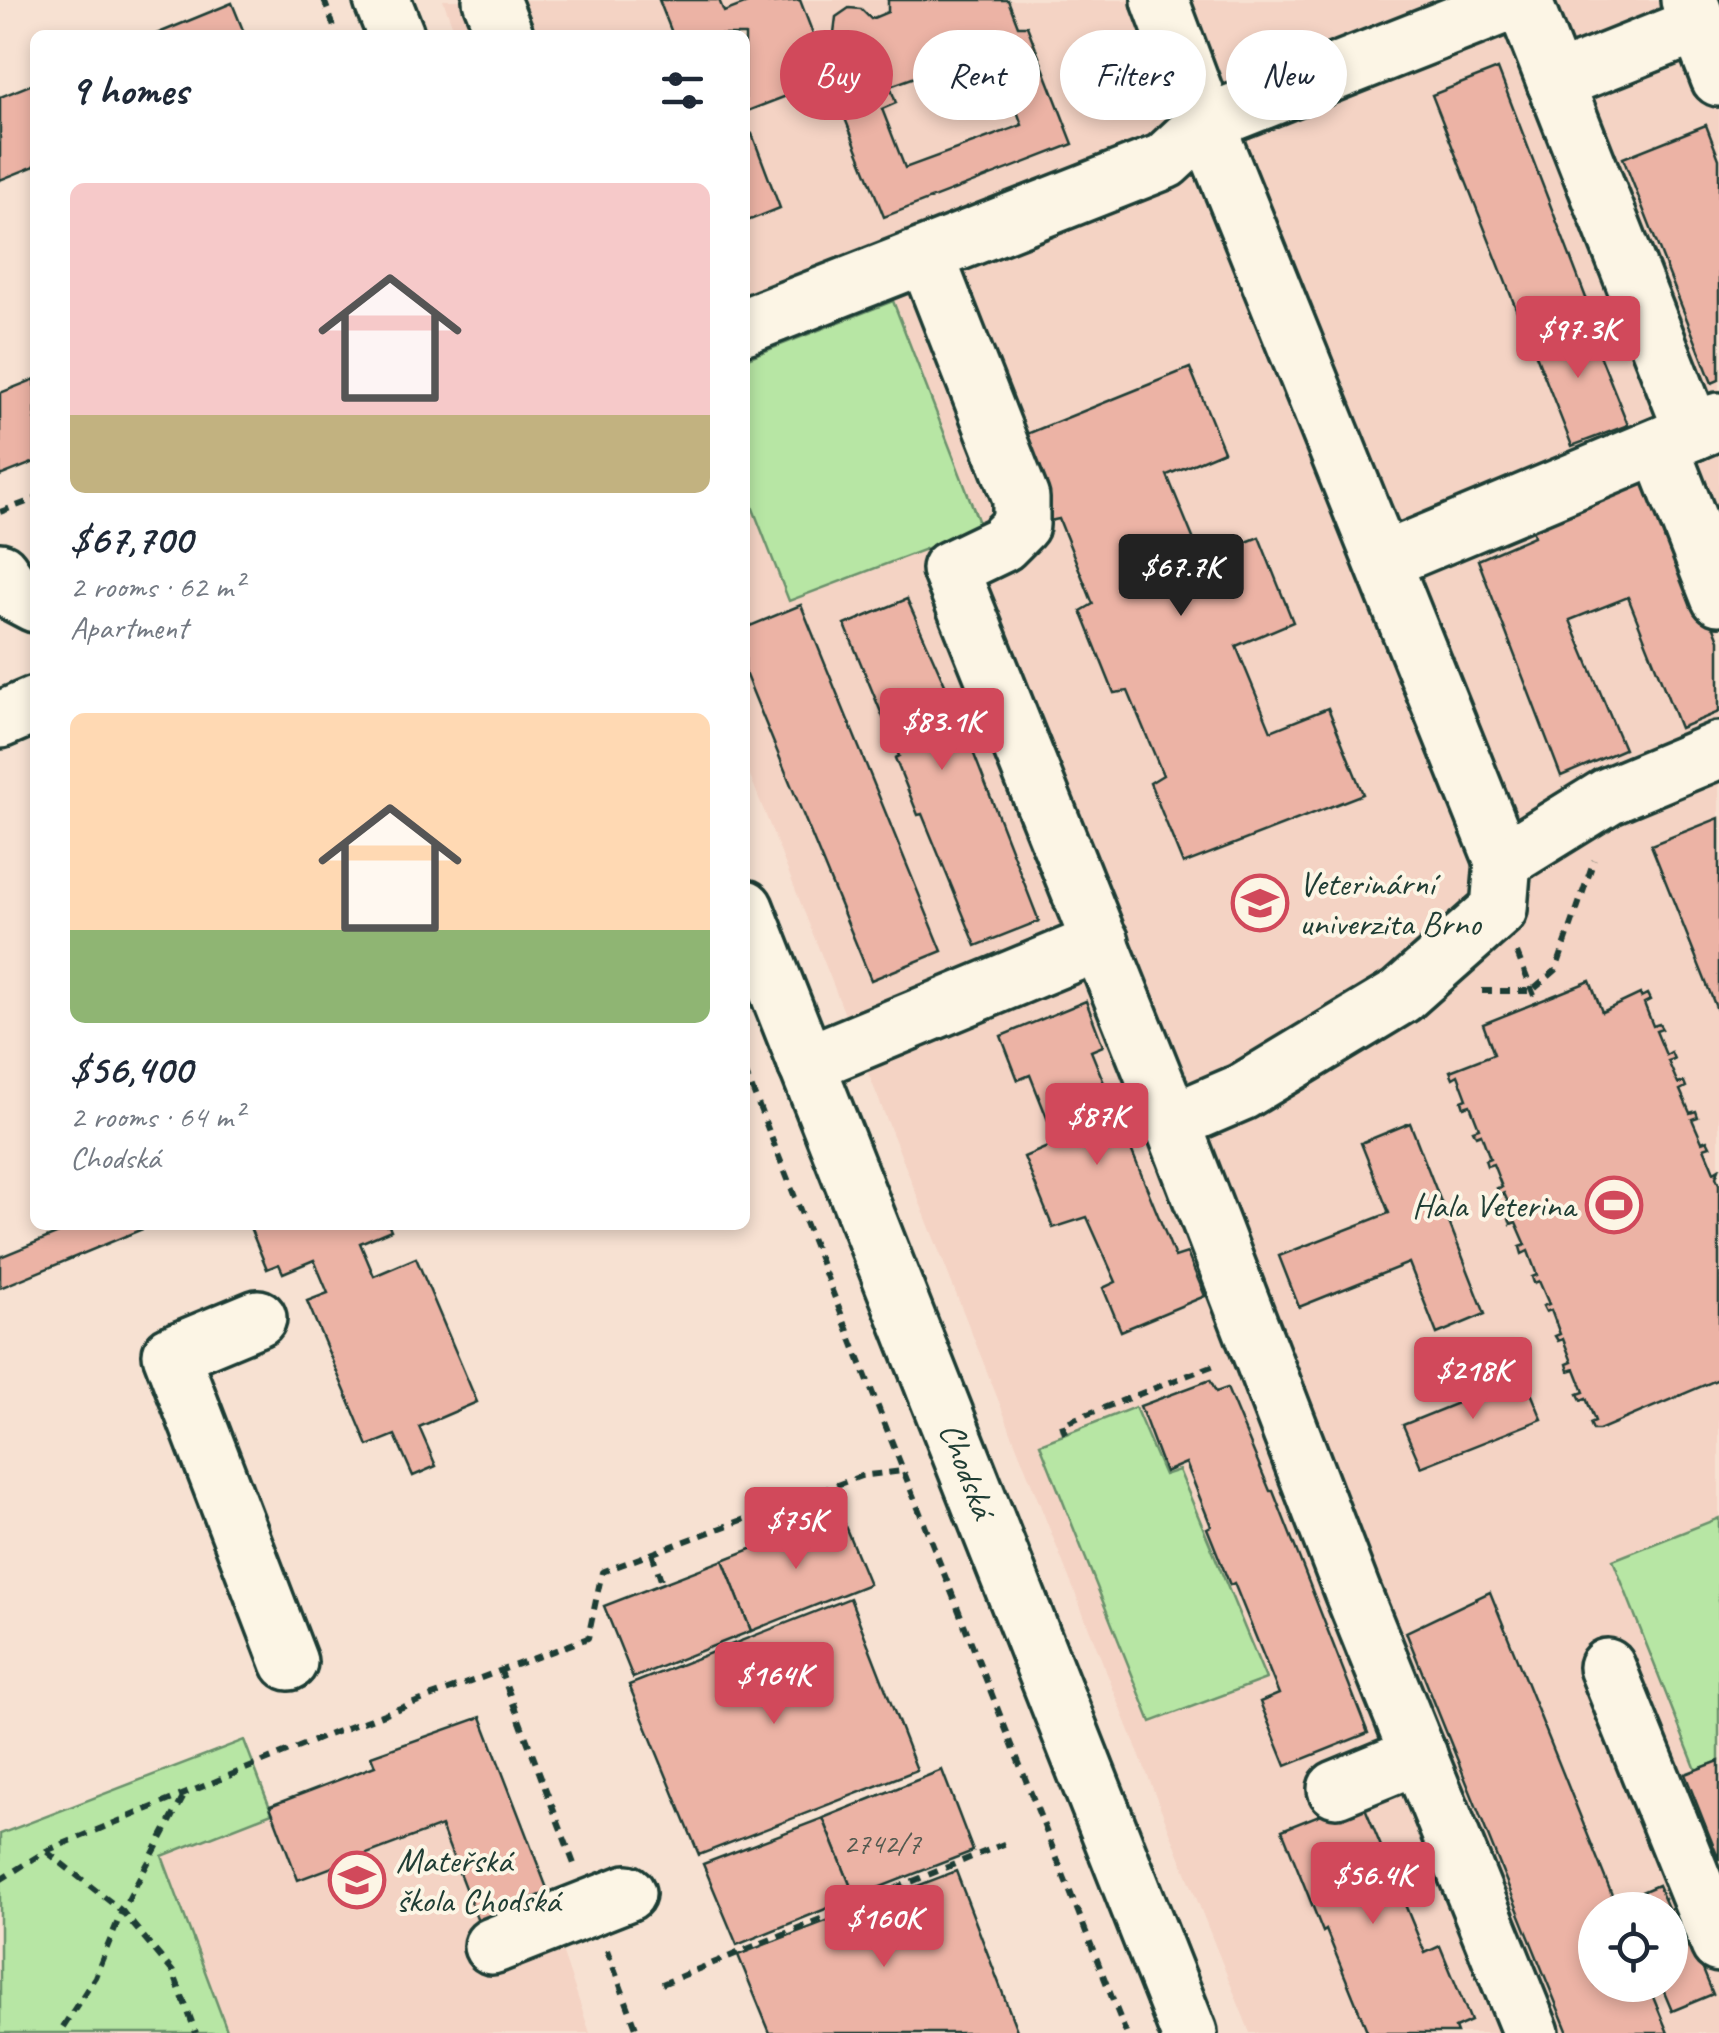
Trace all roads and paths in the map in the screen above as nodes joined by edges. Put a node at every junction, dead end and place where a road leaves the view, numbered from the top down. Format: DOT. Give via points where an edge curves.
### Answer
graph roads {
  1 [pos="324,0"];
  2 [pos="382,0"];
  3 [pos="491,0"];
  4 [pos="1521,0"];
  5 [pos="1172,7"];
  6 [pos="1693,12"];
  7 [pos="335,30"];
  8 [pos="394,30"];
  9 [pos="503,30"];
  10 [pos="1719,78"];
  11 [pos="1554,82"];
  12 [pos="1206,123"];
  13 [pos="926,256"];
  14 [pos="750,324"];
  15 [pos="1690,434"];
  16 [pos="30,500"];
  17 [pos="0,512"];
  18 [pos="1383,562"];
  19 [pos="0,571"];
  20 [pos="1719,596"];
  21 [pos="30,601"];
  22 [pos="30,708"];
  23 [pos="0,720"];
  24 [pos="1719,750"];
  25 [pos="1608,796"];
  26 [pos="1502,861"];
  27 [pos="750,921"];
  28 [pos="1101,942"];
  29 [pos="1532,991"];
  30 [pos="806,1064"];
  31 [pos="750,1084"];
  32 [pos="1172,1122"];
  33 [pos="258,1318"];
  34 [pos="1260,1347"];
  35 [pos="1065,1434"];
  36 [pos="902,1471"];
  37 [pos="777,1507"];
  38 [pos="788,1534"];
  39 [pos="652,1553"];
  40 [pos="662,1583"];
  41 [pos="288,1662"];
  42 [pos="1607,1667"];
  43 [pos="500,1669"];
  44 [pos="1419,1755"];
  45 [pos="1336,1788"];
  46 [pos="184,1796"];
  47 [pos="1006,1843"];
  48 [pos="46,1851"];
  49 [pos="0,1880"];
  50 [pos="609,1900"];
  51 [pos="122,1910"];
  52 [pos="1719,1944"];
  53 [pos="492,1946"];
  54 [pos="662,1984"];
  55 [pos="59,2033"];
  56 [pos="196,2033"];
  57 [pos="638,2033"];
  58 [pos="1126,2033"];
  59 [pos="1189,2033"];
  60 [pos="1532,2033"];
  1 -- 7 [label="path"];
  2 -- 8 [label="street"];
  3 -- 9 [label="street"];
  4 -- 11 [label="street"];
  4 -- 12 [label="street"];
  5 -- 12 [label="street"];
  6 -- 10 [label="street"];
  6 -- 11 [label="street"];
  11 -- 15 [label="street"];
  12 -- 13 [label="street" via="1164,161"];
  12 -- 18 [label="street"];
  13 -- 14 [label="street"];
  13 -- 28 [label="street" via="1021,498 1021,525 1002,544 950,569"];
  15 -- 18 [label="street"];
  15 -- 20 [label="street"];
  16 -- 17 [label="path"];
  18 -- 26 [label="street"];
  19 -- 21 [label="street"];
  22 -- 23 [label="street"];
  24 -- 25 [label="street"];
  25 -- 26 [label="street"];
  25 -- 29 [label="path" via="1592,868 1556,970"];
  26 -- 32 [label="street" via="1500,908 1401,996 1242,1092"];
  27 -- 30 [label="street, Chodská"];
  28 -- 30 [label="street"];
  28 -- 32 [label="street"];
  30 -- 59 [label="street, Chodská"];
  31 -- 36 [label="path"];
  32 -- 34 [label="street"];
  33 -- 41 [label="street" via="171,1354"];
  34 -- 35 [label="path" via="1062,1424"];
  34 -- 44 [label="street"];
  36 -- 37 [label="path" via="861,1476"];
  36 -- 58 [label="path"];
  37 -- 38 [label="path"];
  37 -- 39 [label="path"];
  39 -- 40 [label="path"];
  39 -- 43 [label="path" via="602,1572 588,1638"];
  42 -- 52 [label="street"];
  43 -- 46 [label="path"];
  43 -- 50 [label="path"];
  44 -- 45 [label="street"];
  44 -- 60 [label="street"];
  46 -- 48 [label="path"];
  46 -- 51 [label="path"];
  47 -- 54 [label="path"];
  48 -- 49 [label="path"];
  48 -- 51 [label="path"];
  50 -- 53 [label="street"];
  50 -- 57 [label="path"];
  51 -- 55 [label="path" via="95,1976"];
  51 -- 56 [label="path" via="173,1972"];
}
